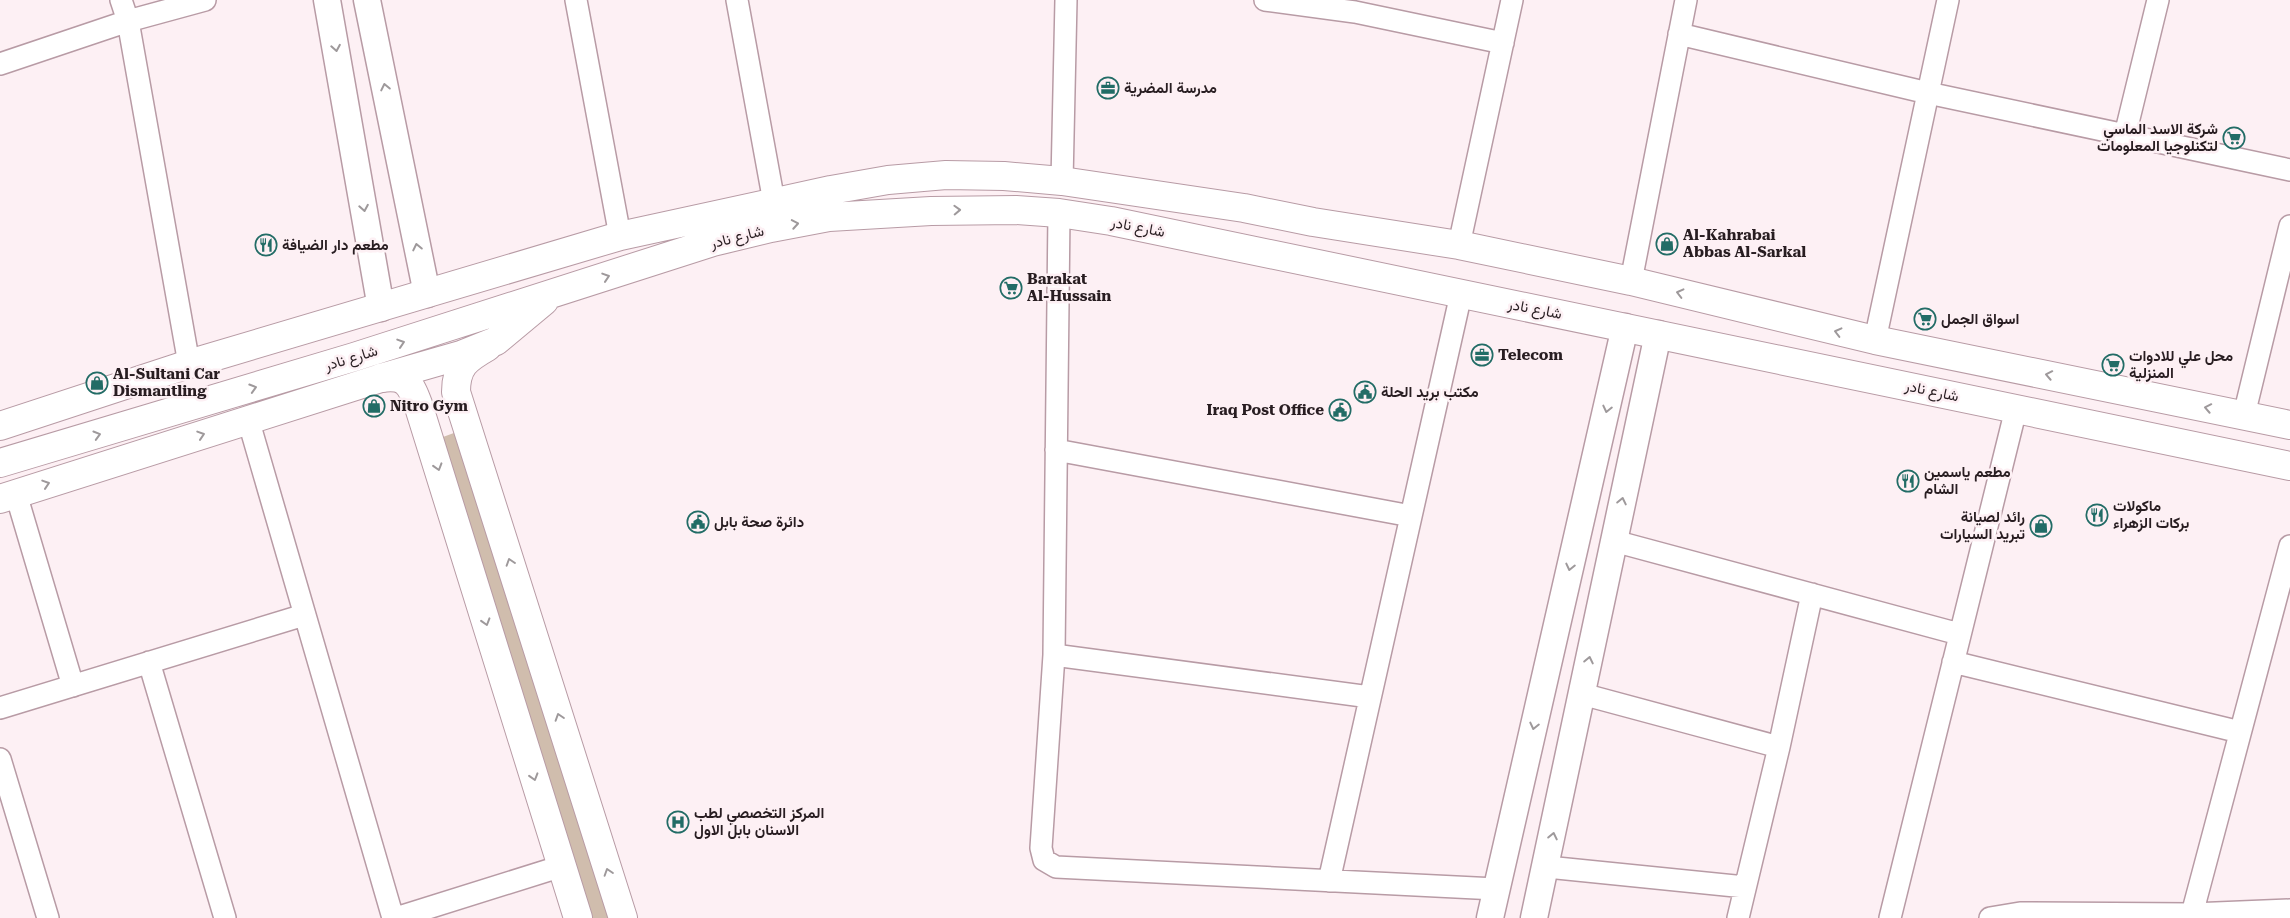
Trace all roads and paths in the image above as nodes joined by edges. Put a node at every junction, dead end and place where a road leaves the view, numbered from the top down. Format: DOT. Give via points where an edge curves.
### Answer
graph roads {
  1 [pos="121,0"];
  2 [pos="205,0"];
  3 [pos="327,0"];
  4 [pos="367,0"];
  5 [pos="576,0"];
  6 [pos="737,0"];
  7 [pos="1066,0"];
  8 [pos="1265,0"];
  9 [pos="1512,0"];
  10 [pos="1686,0"];
  11 [pos="1948,0"];
  12 [pos="2158,0"];
  13 [pos="1356,6"];
  14 [pos="128,21"];
  15 [pos="1680,34"];
  16 [pos="1503,43"];
  17 [pos="0,64"];
  18 [pos="1928,93"];
  19 [pos="2125,135"];
  20 [pos="2290,170"];
  21 [pos="1062,181"];
  22 [pos="774,202"];
  23 [pos="1244,208"];
  24 [pos="1059,213"];
  25 [pos="1313,222"];
  26 [pos="2290,226"];
  27 [pos="620,236"];
  28 [pos="1459,245"];
  29 [pos="1235,246"];
  30 [pos="1306,262"];
  31 [pos="1631,281"];
  32 [pos="571,289"];
  33 [pos="427,294"];
  34 [pos="1461,294"];
  35 [pos="381,308"];
  36 [pos="1625,327"];
  37 [pos="1658,334"];
  38 [pos="1875,340"];
  39 [pos="496,341"];
  40 [pos="189,364"];
  41 [pos="1616,367"];
  42 [pos="381,378"];
  43 [pos="1648,379"];
  44 [pos="2016,409"];
  45 [pos="2244,415"];
  46 [pos="248,419"];
  47 [pos="466,424"];
  48 [pos="2290,425"];
  49 [pos="0,426"];
  50 [pos="428,435"];
  51 [pos="1056,450"];
  52 [pos="0,463"];
  53 [pos="2290,466"];
  54 [pos="8,497"];
  55 [pos="1410,516"];
  56 [pos="1614,541"];
  57 [pos="2290,546"];
  58 [pos="1812,594"];
  59 [pos="304,615"];
  60 [pos="1959,634"];
  61 [pos="1054,655"];
  62 [pos="149,662"];
  63 [pos="1953,662"];
  64 [pos="73,686"];
  65 [pos="1582,694"];
  66 [pos="1370,697"];
  67 [pos="0,708"];
  68 [pos="2240,732"];
  69 [pos="1779,748"];
  70 [pos="0,759"];
  71 [pos="562,866"];
  72 [pos="1547,867"];
  73 [pos="1329,881"];
  74 [pos="1745,887"];
  75 [pos="1493,909"];
  76 [pos="2290,910"];
  77 [pos="2192,914"];
  78 [pos="2021,915"];
  79 [pos="2157,916"];
  80 [pos="48,918"];
  81 [pos="225,918"];
  82 [pos="394,918"];
  83 [pos="578,918"];
  84 [pos="623,918"];
  85 [pos="1534,918"];
  86 [pos="1738,918"];
  87 [pos="1890,918"];
  88 [pos="1990,918"];
  1 -- 14 [label="street"];
  2 -- 14 [label="street"];
  3 -- 35 [label="street, one-way"];
  33 -- 4 [label="street, one-way"];
  5 -- 27 [label="street"];
  6 -- 22 [label="street"];
  7 -- 21 [label="street"];
  8 -- 13 [label="street"];
  9 -- 16 [label="street"];
  10 -- 15 [label="street"];
  11 -- 18 [label="street"];
  12 -- 19 [label="street"];
  13 -- 16 [label="street"];
  14 -- 17 [label="street"];
  14 -- 40 [label="street"];
  15 -- 18 [label="street"];
  15 -- 31 [label="street"];
  16 -- 28 [label="street"];
  18 -- 19 [label="street"];
  18 -- 38 [label="street"];
  19 -- 20 [label="street"];
  21 -- 22 [label="main road, شارع نادر" via="946,175 888,180"];
  21 -- 23 [label="main road, شارع نادر"];
  22 -- 27 [label="main road, شارع نادر"];
  23 -- 25 [label="main road, شارع نادر"];
  23 -- 29 [label="main road" via="1249,225 1242,241"];
  24 -- 29 [label="main road, شارع نادر"];
  32 -- 24 [label="main road, شارع نادر, one-way" via="713,242 829,218 974,210"];
  24 -- 51 [label="street"];
  25 -- 28 [label="main road, شارع نادر"];
  25 -- 30 [label="main road" via="1307,228 1302,245"];
  26 -- 45 [label="street"];
  27 -- 33 [label="main road, شارع نادر"];
  28 -- 31 [label="main road, شارع نادر"];
  29 -- 30 [label="main road, شارع نادر"];
  30 -- 34 [label="main road, شارع نادر"];
  38 -- 31 [label="main road, شارع نادر, one-way"];
  32 -- 39 [label="main road" via="542,302"];
  52 -- 32 [label="main road, شارع نادر, one-way" via="354,358"];
  33 -- 35 [label="main road, شارع نادر"];
  34 -- 36 [label="main road, شارع نادر"];
  34 -- 55 [label="street"];
  35 -- 40 [label="main road, شارع نادر"];
  36 -- 37 [label="main road, شارع نادر"];
  36 -- 41 [label="street"];
  37 -- 43 [label="street"];
  37 -- 44 [label="main road, شارع نادر"];
  45 -- 38 [label="main road, شارع نادر, one-way"];
  39 -- 42 [label="main road" via="461,355"];
  39 -- 47 [label="main road" via="469,358 456,380 456,392"];
  40 -- 49 [label="main road, شارع نادر"];
  41 -- 43 [label="street" via="1634,367 1645,373"];
  41 -- 75 [label="street, one-way"];
  42 -- 46 [label="main road"];
  42 -- 50 [label="main road" via="400,377 409,385"];
  56 -- 43 [label="street, one-way"];
  44 -- 53 [label="main road, شارع نادر"];
  44 -- 60 [label="street"];
  45 -- 48 [label="main road, شارع نادر"];
  54 -- 46 [label="main road, one-way"];
  46 -- 59 [label="street"];
  47 -- 50 [label="main road" via="459,413 441,409 428,422"];
  84 -- 47 [label="main road, one-way"];
  50 -- 71 [label="main road, one-way"];
  51 -- 55 [label="street"];
  51 -- 61 [label="street"];
  54 -- 64 [label="street"];
  55 -- 66 [label="street"];
  56 -- 58 [label="street"];
  65 -- 56 [label="street, one-way"];
  57 -- 68 [label="street"];
  58 -- 60 [label="street"];
  58 -- 69 [label="street"];
  59 -- 62 [label="street"];
  59 -- 82 [label="street"];
  60 -- 63 [label="street"];
  61 -- 66 [label="street"];
  61 -- 73 [label="street" via="1041,848 1044,860 1056,867"];
  62 -- 64 [label="street"];
  62 -- 81 [label="street"];
  63 -- 68 [label="street"];
  63 -- 87 [label="street"];
  64 -- 67 [label="street"];
  65 -- 69 [label="street"];
  72 -- 65 [label="street, one-way"];
  66 -- 73 [label="street"];
  68 -- 77 [label="street"];
  69 -- 74 [label="street"];
  70 -- 80 [label="street"];
  71 -- 82 [label="street"];
  71 -- 83 [label="main road"];
  72 -- 74 [label="street"];
  72 -- 85 [label="street"];
  73 -- 75 [label="street"];
  74 -- 86 [label="street"];
  76 -- 77 [label="street"];
  77 -- 79 [label="street"];
  78 -- 79 [label="street"];
  78 -- 88 [label="street"];
}
